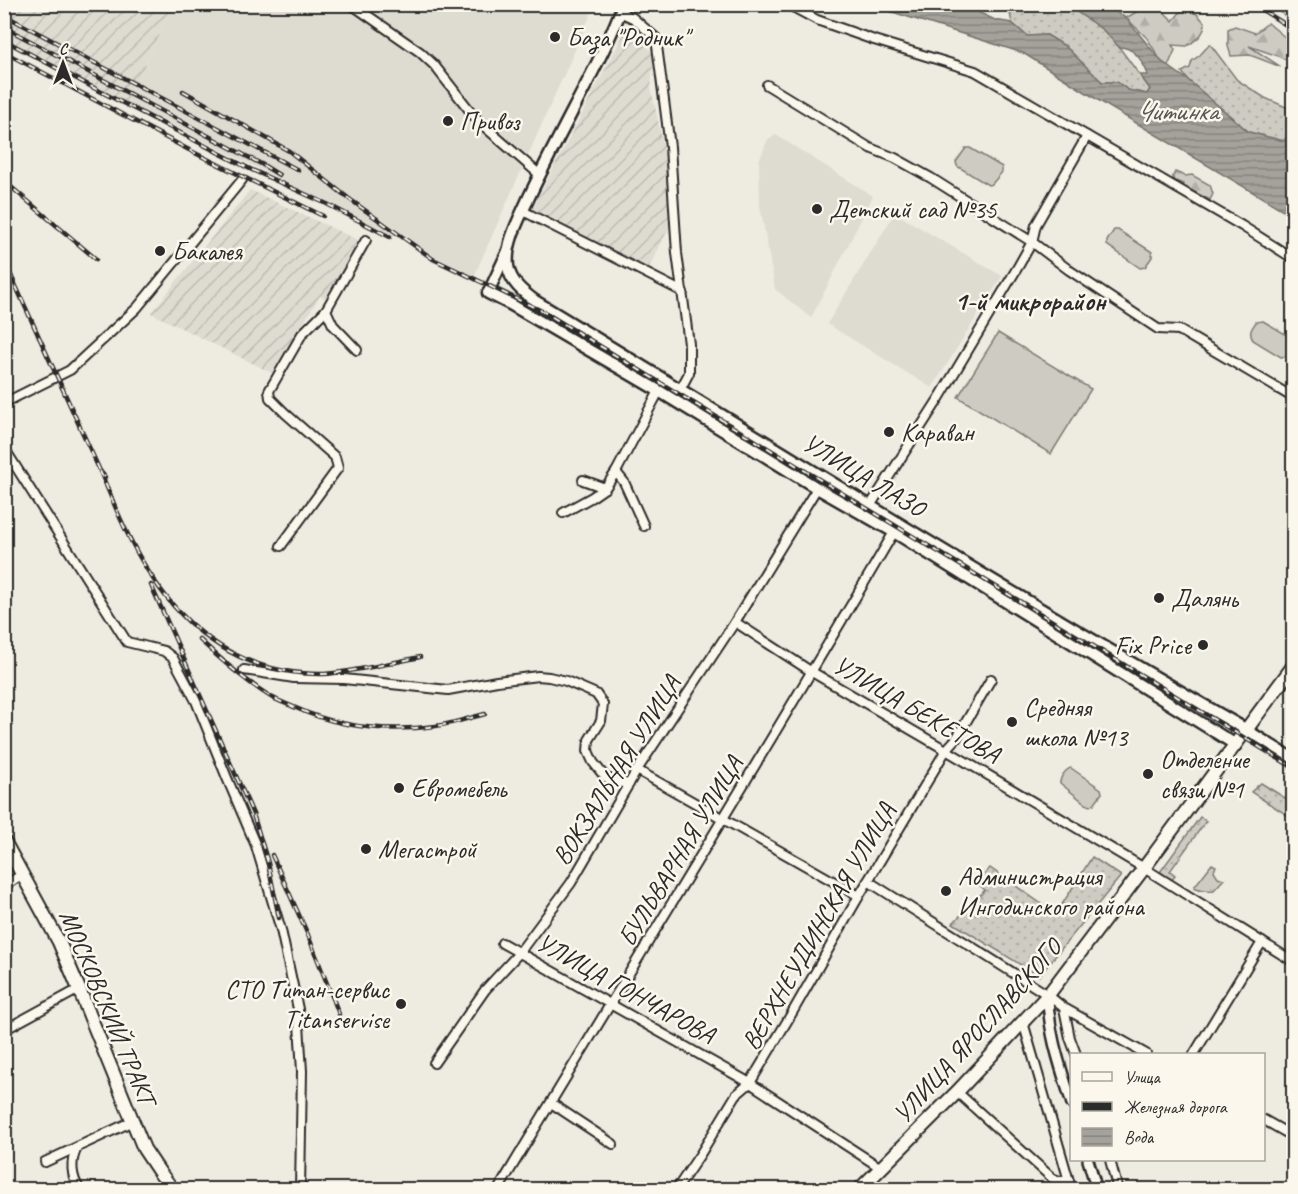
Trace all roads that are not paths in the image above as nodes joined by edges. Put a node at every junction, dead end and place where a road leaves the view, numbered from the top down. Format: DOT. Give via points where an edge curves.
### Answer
graph roads {
  1 [pos="351,4"];
  2 [pos="787,4"];
  3 [pos="622,8"];
  4 [pos="767,85"];
  5 [pos="1087,136"];
  6 [pos="540,175"];
  7 [pos="242,180"];
  8 [pos="523,211"];
  9 [pos="366,240"];
  10 [pos="1032,242"];
  11 [pos="510,245"];
  12 [pos="1293,260"];
  13 [pos="682,292"];
  14 [pos="488,293"];
  15 [pos="326,310"];
  16 [pos="357,350"];
  17 [pos="680,390"];
  18 [pos="659,391"];
  19 [pos="1293,398"];
  20 [pos="4,403"];
  21 [pos="4,448"];
  22 [pos="616,472"];
  23 [pos="583,480"];
  24 [pos="605,488"];
  25 [pos="817,488"];
  26 [pos="870,506"];
  27 [pos="563,513"];
  28 [pos="644,526"];
  29 [pos="894,532"];
  30 [pos="281,546"];
  31 [pos="735,622"];
  32 [pos="1293,665"];
  33 [pos="244,670"];
  34 [pos="812,672"];
  35 [pos="991,678"];
  36 [pos="1247,730"];
  37 [pos="1236,745"];
  38 [pos="946,750"];
  39 [pos="1293,759"];
  40 [pos="637,770"];
  41 [pos="629,784"];
  42 [pos="724,820"];
  43 [pos="4,841"];
  44 [pos="1144,868"];
  45 [pos="23,874"];
  46 [pos="868,881"];
  47 [pos="4,886"];
  48 [pos="859,896"];
  49 [pos="1263,942"];
  50 [pos="502,943"];
  51 [pos="519,952"];
  52 [pos="1293,962"];
  53 [pos="79,989"];
  54 [pos="1048,995"];
  55 [pos="610,1004"];
  56 [pos="1064,1008"];
  57 [pos="1023,1022"];
  58 [pos="4,1030"];
  59 [pos="1076,1053"];
  60 [pos="1144,1053"];
  61 [pos="1195,1053"];
  62 [pos="434,1063"];
  63 [pos="750,1083"];
  64 [pos="957,1092"];
  65 [pos="1070,1100"];
  66 [pos="550,1103"];
  67 [pos="1265,1120"];
  68 [pos="133,1121"];
  69 [pos="1293,1137"];
  70 [pos="613,1144"];
  71 [pos="78,1146"];
  72 [pos="1088,1161"];
  73 [pos="1110,1161"];
  74 [pos="45,1162"];
  75 [pos="881,1168"];
  76 [pos="1069,1180"];
  77 [pos="80,1190"];
  78 [pos="173,1190"];
  79 [pos="300,1190"];
  80 [pos="498,1190"];
  81 [pos="676,1190"];
  82 [pos="859,1190"];
  83 [pos="1072,1190"];
  84 [pos="1097,1190"];
  85 [pos="1118,1190"];
  86 [pos="1218,1190"];
  87 [pos="1242,1190"];
  1 -- 6 [label="street" via="420,52 478,121"];
  2 -- 5 [label="street" via="855,34 975,71"];
  3 -- 6 [label="main road, УЛИЦА ЛАЗО"];
  3 -- 13 [label="street" via="656,38"];
  4 -- 10 [label="street" via="870,148 931,178"];
  5 -- 10 [label="street" via="1036,225"];
  5 -- 12 [label="street"];
  6 -- 8 [label="main road, УЛИЦА ЛАЗО"];
  7 -- 20 [label="street" via="137,308 70,370"];
  8 -- 11 [label="main road, УЛИЦА ЛАЗО"];
  8 -- 13 [label="street"];
  9 -- 15 [label="street"];
  10 -- 19 [label="street" via="1158,329 1179,330"];
  10 -- 26 [label="street"];
  11 -- 14 [label="street"];
  11 -- 17 [label="main road, УЛИЦА ЛАЗО" via="508,267 520,289"];
  13 -- 17 [label="street" via="689,344 688,373"];
  14 -- 18 [label="main road, УЛИЦА ЛАЗО"];
  15 -- 16 [label="street" via="333,325"];
  15 -- 30 [label="street" via="302,334 269,391 270,398 335,457 338,468"];
  17 -- 26 [label="main road, УЛИЦА ЛАЗО"];
  18 -- 22 [label="street"];
  18 -- 25 [label="main road, УЛИЦА ЛАЗО"];
  21 -- 79 [label="street" via="127,642 164,651 172,658 196,701 256,846 281,930 298,1009 302,1071"];
  22 -- 24 [label="street"];
  22 -- 28 [label="street"];
  23 -- 24 [label="street"];
  24 -- 27 [label="street"];
  25 -- 29 [label="main road, УЛИЦА ЛАЗО"];
  25 -- 31 [label="street, ВОКЗАЛЬНАЯ УЛИЦА"];
  26 -- 36 [label="main road, УЛИЦА ЛАЗО"];
  29 -- 34 [label="street, БУЛЬВАРНАЯ УЛИЦА"];
  29 -- 37 [label="main road, УЛИЦА ЛАЗО"];
  31 -- 34 [label="street, УЛИЦА БЕКЕТОВА"];
  31 -- 40 [label="street, ВОКЗАЛЬНАЯ УЛИЦА"];
  32 -- 36 [label="main road, УЛИЦА ЯРОСЛАВСКОГО"];
  33 -- 41 [label="street" via="294,678 447,690 538,676 566,681 596,694 603,704 601,721 589,740 592,762 605,777"];
  34 -- 38 [label="street, УЛИЦА БЕКЕТОВА"];
  34 -- 42 [label="street, БУЛЬВАРНАЯ УЛИЦА"];
  35 -- 38 [label="street, ВЕРХНЕУДИНСКАЯ УЛИЦА"];
  36 -- 37 [label="main road, УЛИЦА ЯРОСЛАВСКОГО"];
  36 -- 39 [label="street, УЛИЦА ЛАЗО"];
  37 -- 44 [label="main road, УЛИЦА ЯРОСЛАВСКОГО"];
  38 -- 44 [label="street, УЛИЦА БЕКЕТОВА"];
  38 -- 46 [label="street, ВЕРХНЕУДИНСКАЯ УЛИЦА"];
  40 -- 41 [label="street, ВОКЗАЛЬНАЯ УЛИЦА"];
  40 -- 42 [label="street"];
  41 -- 51 [label="street, ВОКЗАЛЬНАЯ УЛИЦА" via="571,883"];
  42 -- 48 [label="street"];
  42 -- 55 [label="street, БУЛЬВАРНАЯ УЛИЦА"];
  43 -- 45 [label="main road, МОСКОВСКИЙ ТРАКТ"];
  44 -- 49 [label="street, УЛИЦА БЕКЕТОВА"];
  44 -- 54 [label="main road, УЛИЦА ЯРОСЛАВСКОГО"];
  45 -- 47 [label="street"];
  45 -- 53 [label="main road, МОСКОВСКИЙ ТРАКТ"];
  46 -- 48 [label="street, ВЕРХНЕУДИНСКАЯ УЛИЦА"];
  46 -- 54 [label="street"];
  48 -- 63 [label="street, ВЕРХНЕУДИНСКАЯ УЛИЦА"];
  49 -- 52 [label="street, УЛИЦА БЕКЕТОВА"];
  49 -- 61 [label="street"];
  50 -- 51 [label="street, УЛИЦА ГОНЧАРОВА"];
  51 -- 55 [label="street, УЛИЦА ГОНЧАРОВА"];
  51 -- 62 [label="street, ВОКЗАЛЬНАЯ УЛИЦА" via="485,990"];
  53 -- 58 [label="street"];
  53 -- 68 [label="main road, МОСКОВСКИЙ ТРАКТ"];
  54 -- 56 [label="street"];
  54 -- 57 [label="main road, УЛИЦА ЯРОСЛАВСКОГО"];
  54 -- 65 [label="street" via="1053,1041"];
  55 -- 63 [label="street, УЛИЦА ГОНЧАРОВА"];
  55 -- 66 [label="street, БУЛЬВАРНАЯ УЛИЦА"];
  56 -- 59 [label="street"];
  56 -- 60 [label="street"];
  57 -- 64 [label="main road, УЛИЦА ЯРОСЛАВСКОГО"];
  57 -- 76 [label="street"];
  63 -- 75 [label="street, УЛИЦА ГОНЧАРОВА"];
  63 -- 81 [label="street, ВЕРХНЕУДИНСКАЯ УЛИЦА" via="736,1095"];
  64 -- 75 [label="main road, УЛИЦА ЯРОСЛАВСКОГО"];
  64 -- 76 [label="street" via="1052,1178"];
  66 -- 70 [label="street"];
  66 -- 80 [label="street, БУЛЬВАРНАЯ УЛИЦА"];
  67 -- 69 [label="street"];
  68 -- 71 [label="street"];
  68 -- 78 [label="main road, МОСКОВСКИЙ ТРАКТ" via="144,1149"];
  71 -- 74 [label="street"];
  71 -- 77 [label="street" via="72,1156 72,1168"];
  72 -- 84 [label="street"];
  73 -- 85 [label="street"];
  75 -- 82 [label="main road, УЛИЦА ЯРОСЛАВСКОГО"];
  76 -- 83 [label="street"];
  86 -- 87 [label="street"];
}
